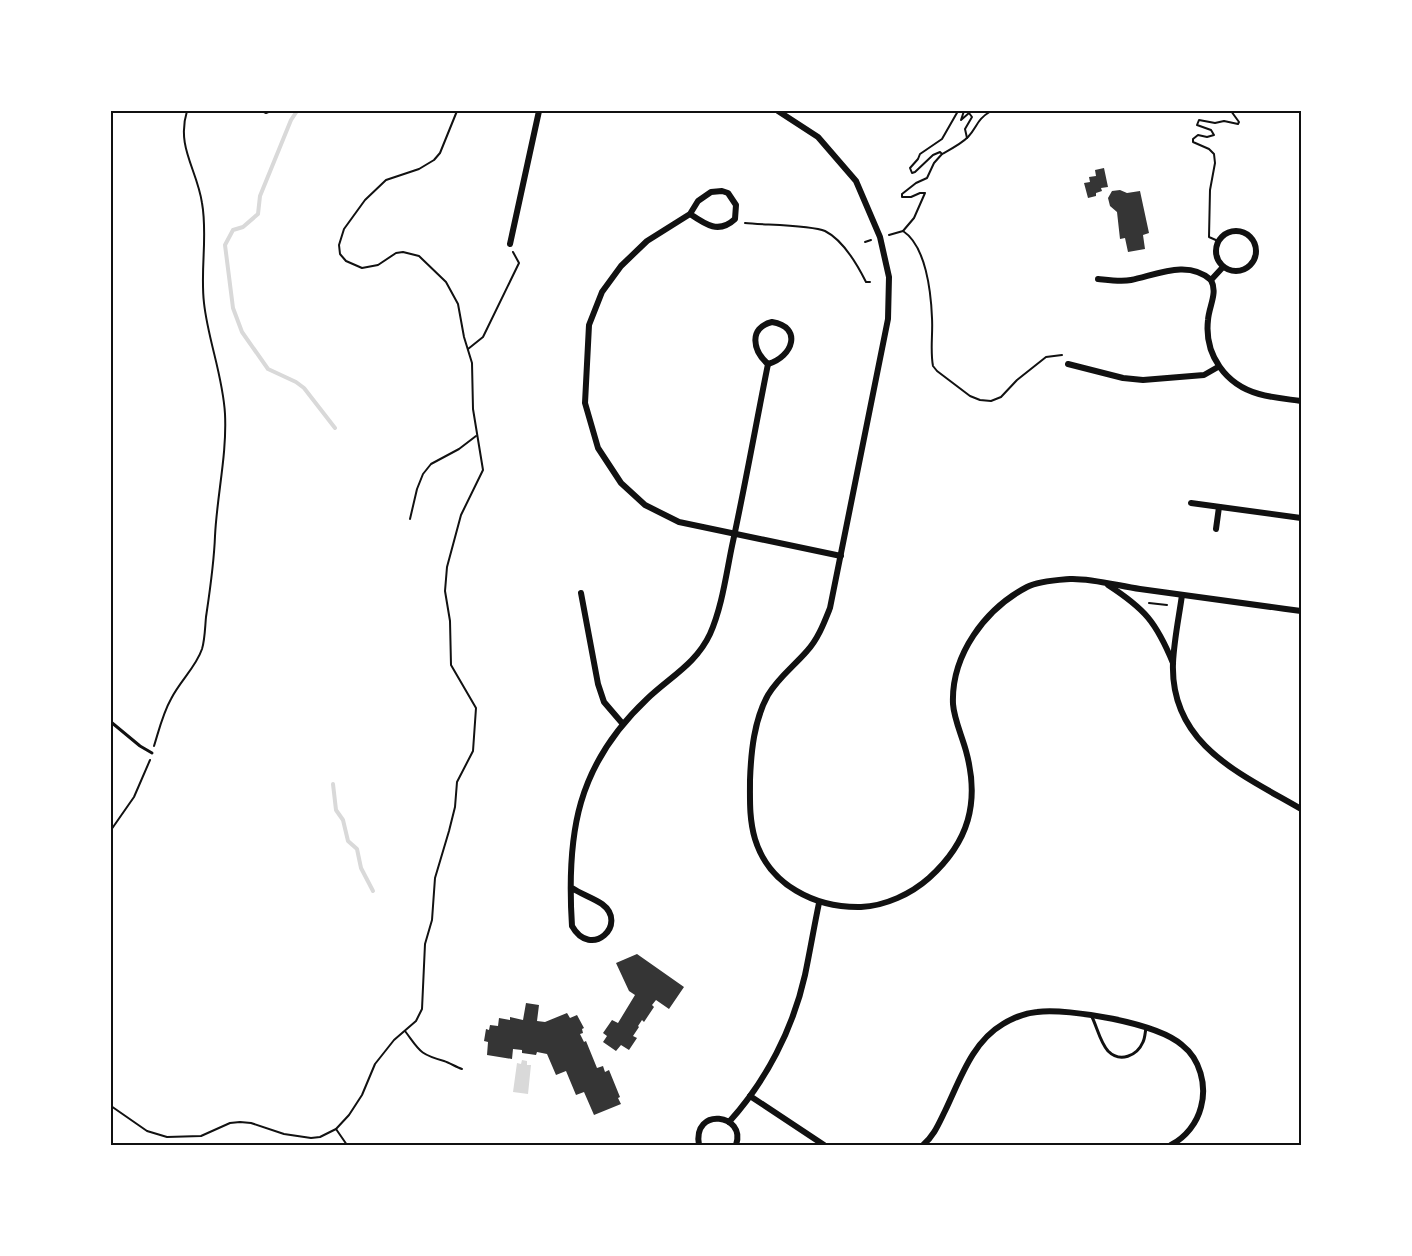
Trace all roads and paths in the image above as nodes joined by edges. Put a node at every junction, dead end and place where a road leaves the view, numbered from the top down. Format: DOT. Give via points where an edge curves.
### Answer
graph roads {
  1 [pos="187,111"];
  2 [pos="262,111"];
  3 [pos="271,111"];
  4 [pos="457,111"];
  5 [pos="539,111"];
  6 [pos="778,111"];
  7 [pos="958,111"];
  8 [pos="964,111"];
  9 [pos="991,111"];
  10 [pos="1230,111"];
  11 [pos="968,138"];
  12 [pos="942,154"];
  13 [pos="690,214"];
  14 [pos="742,223"];
  15 [pos="903,231"];
  16 [pos="886,236"];
  17 [pos="874,239"];
  18 [pos="1218,241"];
  19 [pos="865,242"];
  20 [pos="510,244"];
  21 [pos="1223,267"];
  22 [pos="870,276"];
  23 [pos="1098,279"];
  24 [pos="1211,280"];
  25 [pos="468,349"];
  26 [pos="1067,360"];
  27 [pos="768,364"];
  28 [pos="1218,367"];
  29 [pos="1301,401"];
  30 [pos="476,436"];
  31 [pos="1191,503"];
  32 [pos="1219,507"];
  33 [pos="1301,518"];
  34 [pos="410,519"];
  35 [pos="1216,529"];
  36 [pos="734,535"];
  37 [pos="841,556"];
  38 [pos="1106,584"];
  39 [pos="581,593"];
  40 [pos="1182,595"];
  41 [pos="1141,602"];
  42 [pos="1167,605"];
  43 [pos="1301,611"];
  44 [pos="1173,663"];
  45 [pos="111,722"];
  46 [pos="622,723"];
  47 [pos="152,753"];
  48 [pos="1301,809"];
  49 [pos="111,830"];
  50 [pos="572,888"];
  51 [pos="819,903"];
  52 [pos="1092,1015"];
  53 [pos="1146,1028"];
  54 [pos="405,1031"];
  55 [pos="462,1069"];
  56 [pos="750,1096"];
  57 [pos="111,1106"];
  58 [pos="729,1122"];
  59 [pos="336,1129"];
  60 [pos="347,1145"];
  61 [pos="699,1145"];
  62 [pos="735,1145"];
  63 [pos="825,1145"];
  64 [pos="923,1145"];
  65 [pos="1171,1145"];
  1 -- 47 [label="path" via="184,145 203,204 204,303 223,392 223,469 202,649 171,697"];
  2 -- 3 [label="path"];
  4 -- 25 [label="path" via="434,160 419,170 386,180 344,229 339,245 346,261 362,268 403,252 427,262 446,282 458,304"];
  5 -- 20 [label="street"];
  6 -- 37 [label="street" via="818,137 856,182 876,224 889,277 888,319"];
  7 -- 12 [label="path" via="942,139 920,154 909,170 915,172 933,155"];
  8 -- 11 [label="path" via="961,120 969,113 972,117 965,129"];
  9 -- 11 [label="path" via="976,123"];
  10 -- 18 [label="path" via="1238,124 1199,120 1197,125 1214,135 1193,139 1214,154 1209,237"];
  11 -- 12 [label="path"];
  12 -- 15 [label="path" via="927,178 902,194 905,198 925,193 914,218"];
  13 -- 13 [label="street" via="698,201 715,190 728,193 736,205 735,219 723,227 708,226"];
  13 -- 36 [label="street" via="647,241 602,292 589,325 585,403 598,448 621,483 645,505 679,522"];
  14 -- 22 [label="path" via="824,231 843,246 866,282 870,282"];
  15 -- 16 [label="path"];
  15 -- 26 [label="path" via="912,237 921,254 932,318 931,356 933,366 942,376 970,396 991,401 1046,357"];
  17 -- 19 [label="path"];
  18 -- 21 [label="street" via="1215,256"];
  18 -- 21 [label="street" via="1222,235 1237,231 1255,244 1251,265 1238,272"];
  20 -- 25 [label="path" via="519,263 483,337"];
  21 -- 24 [label="street"];
  23 -- 24 [label="street" via="1129,281 1175,270 1199,272"];
  24 -- 28 [label="street" via="1215,291 1208,334"];
  25 -- 30 [label="path"];
  26 -- 28 [label="street" via="1143,380 1204,375"];
  27 -- 27 [label="street" via="784,356 792,340 786,327 778,323 765,324 756,334 755,347"];
  27 -- 36 [label="street"];
  28 -- 29 [label="street" via="1259,394"];
  30 -- 34 [label="path" via="431,464 423,474"];
  30 -- 54 [label="path" via="483,470 461,515 447,567 446,591 451,665 476,708 473,751 457,782 451,823 435,878 432,920 425,944 422,1009"];
  31 -- 32 [label="street"];
  32 -- 33 [label="street"];
  32 -- 35 [label="street"];
  36 -- 37 [label="street"];
  36 -- 46 [label="street" via="716,618 700,651"];
  37 -- 51 [label="street" via="822,629 809,650 768,695 756,724 750,761 750,811 755,839 765,861 799,894"];
  38 -- 40 [label="street"];
  38 -- 44 [label="street" via="1148,616"];
  38 -- 51 [label="street" via="1072,579 1030,585 998,605 974,634 956,673 953,706 972,775 972,807 963,835 947,862 922,884 893,900 865,907"];
  39 -- 46 [label="street" via="598,684 604,702"];
  40 -- 43 [label="street"];
  40 -- 44 [label="street"];
  41 -- 42 [label="path"];
  44 -- 48 [label="street" via="1174,689 1182,711 1208,751 1226,766"];
  45 -- 47 [label="lane"];
  46 -- 50 [label="street" via="586,785 577,814 572,843"];
  47 -- 49 [label="path" via="134,797"];
  50 -- 50 [label="street" via="572,926 582,938 600,938 612,922 609,913 602,904"];
  51 -- 56 [label="street" via="805,976 791,1022"];
  52 -- 53 [label="street"];
  52 -- 53 [label="lane" via="1107,1050 1119,1056 1127,1057 1137,1051"];
  52 -- 64 [label="street" via="1037,1012 1001,1025 976,1051 936,1130"];
  53 -- 65 [label="street" via="1184,1045 1200,1069 1203,1082 1199,1114 1187,1132"];
  54 -- 55 [label="path" via="423,1054"];
  54 -- 59 [label="path" via="375,1064 362,1095"];
  56 -- 58 [label="street"];
  56 -- 63 [label="street"];
  57 -- 59 [label="path" via="147,1131 167,1137 201,1136 240,1122 311,1138"];
  58 -- 61 [label="street" via="710,1119 702,1125"];
  58 -- 62 [label="street" via="736,1130"];
  59 -- 60 [label="path"];
}
